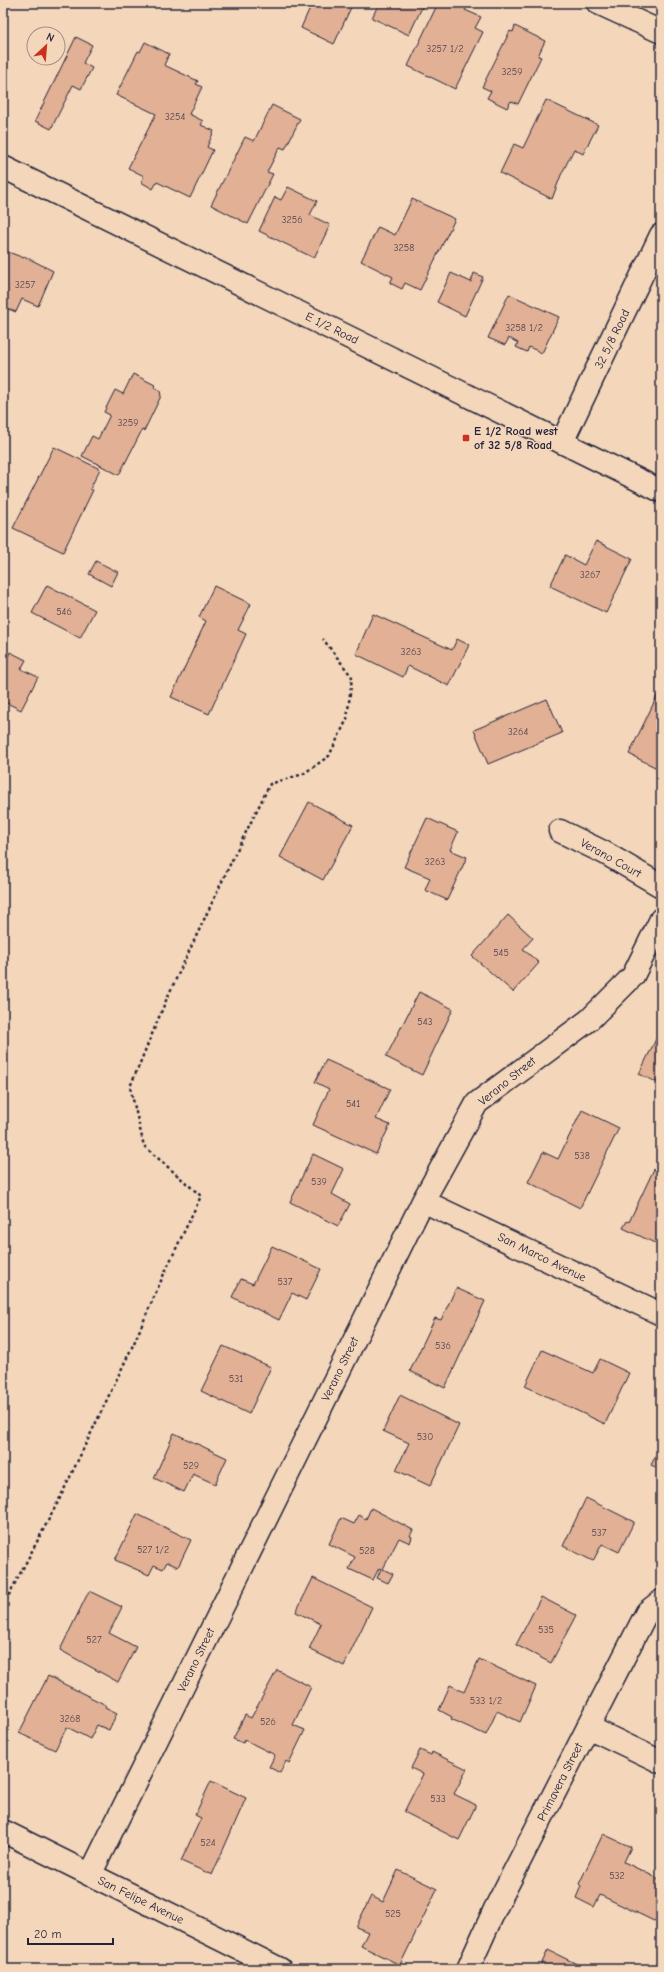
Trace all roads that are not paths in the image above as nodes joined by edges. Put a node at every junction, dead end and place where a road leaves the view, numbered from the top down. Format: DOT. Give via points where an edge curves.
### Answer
graph roads {
  1 [pos="598,3"];
  2 [pos="661,32"];
  3 [pos="3,166"];
  4 [pos="661,235"];
  5 [pos="562,442"];
  6 [pos="661,491"];
  7 [pos="560,831"];
  8 [pos="661,886"];
  9 [pos="661,919"];
  10 [pos="423,1201"];
  11 [pos="661,1314"];
  12 [pos="661,1601"];
  13 [pos="588,1727"];
  14 [pos="661,1762"];
  15 [pos="3,1831"];
  16 [pos="90,1875"];
  17 [pos="280,1969"];
  18 [pos="468,1969"];
  1 -- 2 [label="street"];
  3 -- 5 [label="street, E 1/2 Road"];
  4 -- 5 [label="street, 32 5/8 Road"];
  5 -- 6 [label="street, E 1/2 Road"];
  7 -- 8 [label="street, Verano Court" via="605,853"];
  9 -- 10 [label="street, Verano Street" via="633,976 588,1020 477,1103"];
  10 -- 11 [label="street, San Marco Avenue"];
  10 -- 16 [label="street, Verano Street"];
  12 -- 13 [label="street, Primavera Street" via="647,1612"];
  13 -- 14 [label="street"];
  13 -- 18 [label="street, Primavera Street" via="495,1909"];
  15 -- 16 [label="street, San Felipe Avenue"];
  16 -- 17 [label="street, San Felipe Avenue"];
}
